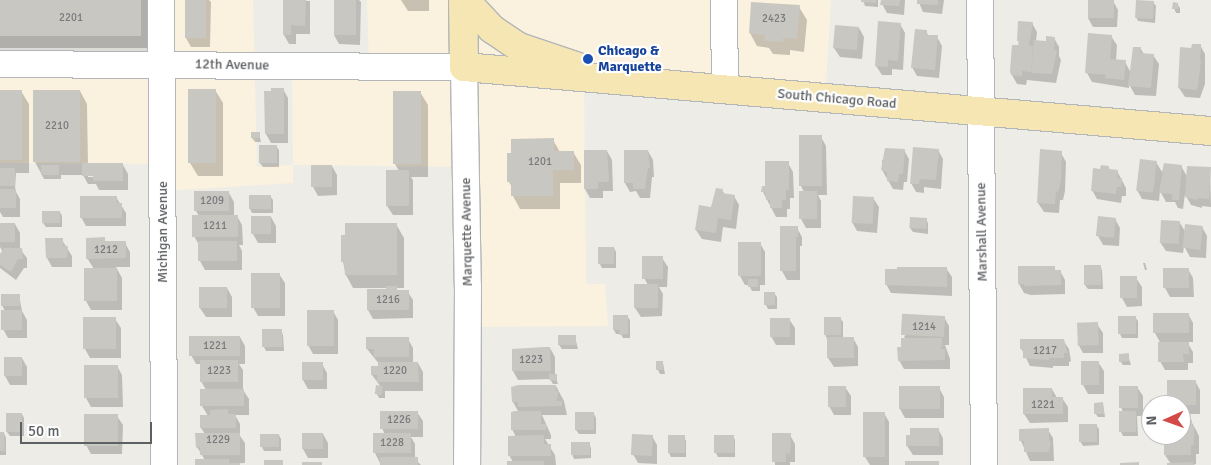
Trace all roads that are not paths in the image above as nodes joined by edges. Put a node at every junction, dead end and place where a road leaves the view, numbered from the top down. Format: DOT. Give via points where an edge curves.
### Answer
graph roads {
  1 [pos="161,0"];
  2 [pos="464,0"];
  3 [pos="724,0"];
  4 [pos="980,0"];
  5 [pos="0,64"];
  6 [pos="162,64"];
  7 [pos="464,67"];
  8 [pos="615,80"];
  9 [pos="725,90"];
  10 [pos="980,110"];
  11 [pos="1211,131"];
  12 [pos="164,465"];
  13 [pos="467,465"];
  14 [pos="984,465"];
  1 -- 6 [label="street, Michigan Avenue"];
  2 -- 7 [label="main road, Marquette Avenue"];
  2 -- 8 [label="main road" via="492,29 519,47"];
  3 -- 9 [label="street"];
  4 -- 10 [label="street, Marshall Avenue"];
  5 -- 6 [label="street, 12th Avenue"];
  6 -- 7 [label="street, 12th Avenue"];
  6 -- 12 [label="street, Michigan Avenue"];
  7 -- 8 [label="main road, South Chicago Road"];
  7 -- 13 [label="street, Marquette Avenue"];
  8 -- 9 [label="main road, South Chicago Road"];
  9 -- 10 [label="main road, South Chicago Road"];
  10 -- 11 [label="main road, South Chicago Road"];
  10 -- 14 [label="street, Marshall Avenue"];
}
